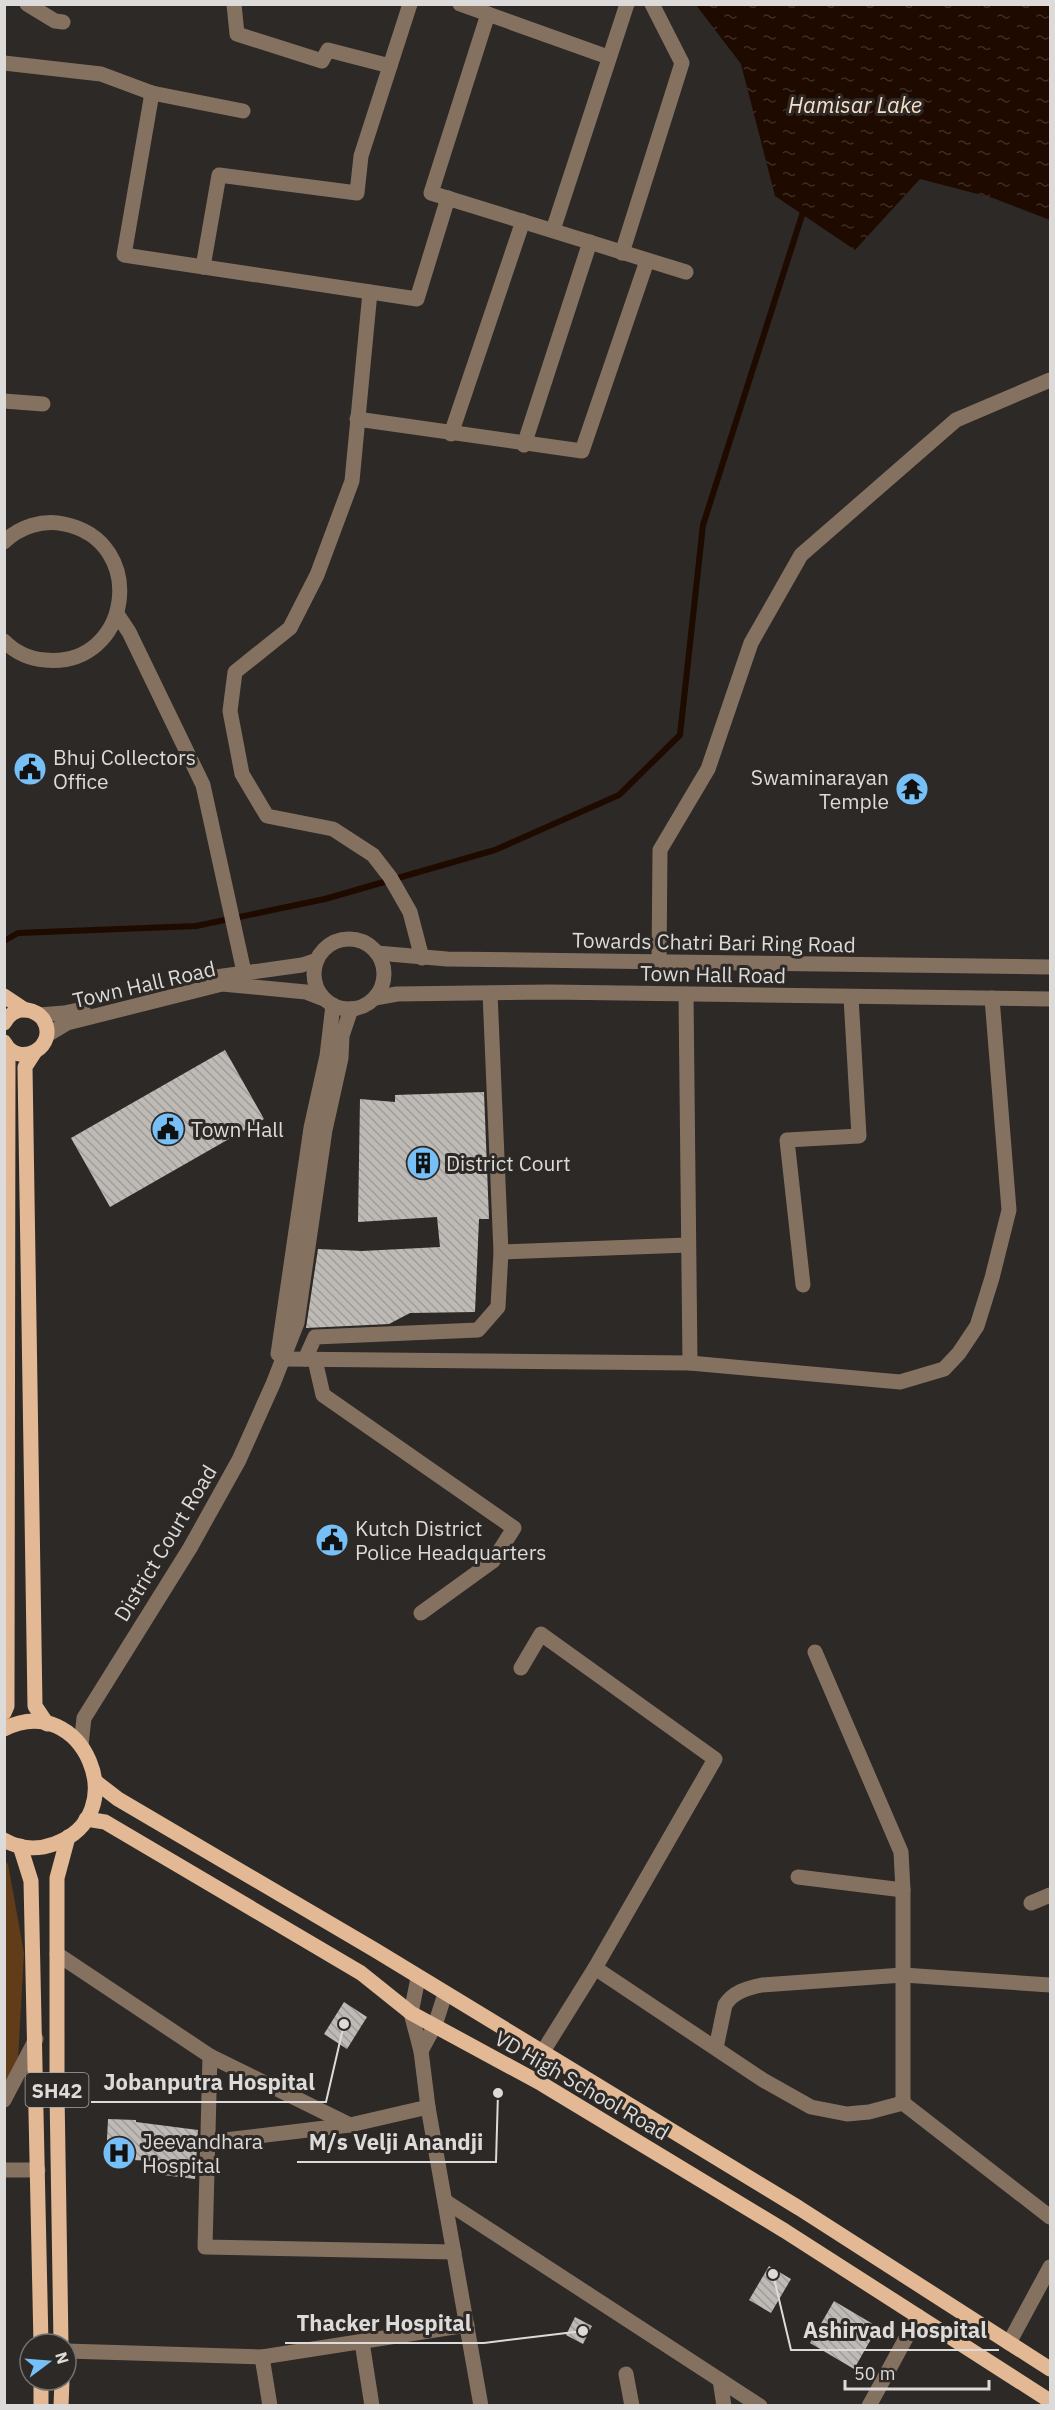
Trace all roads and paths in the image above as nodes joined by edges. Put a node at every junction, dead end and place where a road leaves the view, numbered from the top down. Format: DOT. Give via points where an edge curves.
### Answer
graph roads {
  1 [pos="27,4"];
  2 [pos="234,4"];
  3 [pos="410,4"];
  4 [pos="460,4"];
  5 [pos="627,4"];
  6 [pos="652,4"];
  7 [pos="482,10"];
  8 [pos="63,22"];
  9 [pos="608,57"];
  10 [pos="4,63"];
  11 [pos="390,66"];
  12 [pos="152,93"];
  13 [pos="243,111"];
  14 [pos="448,198"];
  15 [pos="523,221"];
  16 [pos="553,230"];
  17 [pos="590,242"];
  18 [pos="622,253"];
  19 [pos="647,261"];
  20 [pos="203,267"];
  21 [pos="686,272"];
  22 [pos="370,292"];
  23 [pos="1050,380"];
  24 [pos="4,401"];
  25 [pos="43,405"];
  26 [pos="357,419"];
  27 [pos="451,434"];
  28 [pos="524,445"];
  29 [pos="4,542"];
  30 [pos="117,614"];
  31 [pos="4,641"];
  32 [pos="376,952"];
  33 [pos="422,958"];
  34 [pos="317,960"];
  35 [pos="658,962"];
  36 [pos="1050,968"];
  37 [pos="244,972"];
  38 [pos="490,993"];
  39 [pos="686,994"];
  40 [pos="851,996"];
  41 [pos="6,998"];
  42 [pos="375,998"];
  43 [pos="992,998"];
  44 [pos="1050,999"];
  45 [pos="328,1002"];
  46 [pos="351,1009"];
  47 [pos="32,1012"];
  48 [pos="4,1023"];
  49 [pos="47,1035"];
  50 [pos="5,1043"];
  51 [pos="34,1053"];
  52 [pos="688,1245"];
  53 [pos="501,1252"];
  54 [pos="803,1285"];
  55 [pos="283,1359"];
  56 [pos="310,1360"];
  57 [pos="690,1364"];
  58 [pos="273,1384"];
  59 [pos="421,1613"];
  60 [pos="815,1652"];
  61 [pos="521,1668"];
  62 [pos="4,1713"];
  63 [pos="84,1718"];
  64 [pos="54,1726"];
  65 [pos="4,1730"];
  66 [pos="81,1745"];
  67 [pos="96,1782"];
  68 [pos="86,1819"];
  69 [pos="68,1837"];
  70 [pos="4,1840"];
  71 [pos="20,1846"];
  72 [pos="798,1876"];
  73 [pos="903,1890"];
  74 [pos="1050,1895"];
  75 [pos="1031,1903"];
  76 [pos="57,1954"];
  77 [pos="595,1968"];
  78 [pos="903,1975"];
  79 [pos="418,1978"];
  80 [pos="1050,1985"];
  81 [pos="445,1994"];
  82 [pos="411,2013"];
  83 [pos="435,2025"];
  84 [pos="36,2039"];
  85 [pos="716,2048"];
  86 [pos="421,2051"];
  87 [pos="542,2053"];
  88 [pos="210,2056"];
  89 [pos="4,2100"];
  90 [pos="903,2103"];
  91 [pos="428,2107"];
  92 [pos="350,2125"];
  93 [pos="208,2142"];
  94 [pos="4,2169"];
  95 [pos="38,2170"];
  96 [pos="445,2201"];
  97 [pos="1050,2217"];
  98 [pos="454,2252"];
  99 [pos="1050,2267"];
  100 [pos="918,2316"];
  101 [pos="467,2325"];
  102 [pos="41,2332"];
  103 [pos="61,2332"];
  104 [pos="362,2342"];
  105 [pos="1009,2343"];
  106 [pos="78,2351"];
  107 [pos="262,2357"];
  108 [pos="1050,2369"];
  109 [pos="627,2374"];
  110 [pos="720,2379"];
  111 [pos="1050,2401"];
  112 [pos="270,2406"];
  113 [pos="372,2406"];
  114 [pos="481,2406"];
  115 [pos="632,2406"];
  116 [pos="724,2406"];
  117 [pos="760,2406"];
  118 [pos="869,2406"];
  1 -- 8 [label="street"];
  2 -- 11 [label="street" via="237,34 322,61 328,50"];
  3 -- 11 [label="street"];
  4 -- 7 [label="street"];
  5 -- 9 [label="street"];
  6 -- 18 [label="street" via="682,63"];
  7 -- 9 [label="street"];
  7 -- 14 [label="street" via="431,193"];
  9 -- 16 [label="street"];
  10 -- 12 [label="street" via="100,74"];
  11 -- 20 [label="street" via="362,156 357,193 219,174"];
  12 -- 13 [label="street"];
  12 -- 20 [label="street" via="124,255"];
  14 -- 15 [label="street"];
  14 -- 22 [label="street" via="417,299"];
  15 -- 16 [label="street"];
  15 -- 27 [label="street"];
  16 -- 17 [label="street"];
  17 -- 18 [label="street"];
  17 -- 28 [label="street"];
  18 -- 19 [label="street"];
  19 -- 21 [label="street"];
  19 -- 28 [label="street" via="582,452"];
  20 -- 22 [label="street"];
  22 -- 26 [label="street"];
  23 -- 35 [label="street" via="957,420 801,555 751,643 708,770 660,850"];
  24 -- 25 [label="street"];
  26 -- 27 [label="street"];
  26 -- 33 [label="street" via="352,481 317,575 290,628 236,672 230,711 242,774 267,816 333,829 373,855 410,912"];
  27 -- 28 [label="street"];
  29 -- 30 [label="street" via="20,530 46,523 66,524 85,531 106,549 116,566 121,586"];
  30 -- 31 [label="street" via="103,638 81,655 68,659 38,660"];
  30 -- 37 [label="street" via="203,784"];
  32 -- 33 [label="street, Towards Chatri Bari Ring Road"];
  32 -- 34 [label="street" via="360,941 340,940"];
  32 -- 42 [label="street" via="384,981"];
  33 -- 35 [label="street, Towards Chatri Bari Ring Road"];
  34 -- 37 [label="street, Town Hall Road"];
  34 -- 45 [label="street" via="315,980"];
  35 -- 36 [label="street, Towards Chatri Bari Ring Road"];
  37 -- 47 [label="street, Town Hall Road" via="64,1013"];
  38 -- 39 [label="street, Town Hall Road"];
  38 -- 42 [label="street, Town Hall Road" via="397,994"];
  38 -- 53 [label="street"];
  39 -- 40 [label="street, Town Hall Road"];
  39 -- 52 [label="street"];
  40 -- 43 [label="street, Town Hall Road"];
  40 -- 54 [label="street" via="859,1136 787,1140"];
  41 -- 47 [label="main road"];
  42 -- 46 [label="street"];
  43 -- 44 [label="street, Town Hall Road"];
  43 -- 57 [label="street" via="1009,1210 977,1326 959,1353 944,1369 900,1382"];
  45 -- 46 [label="street"];
  45 -- 49 [label="street, Town Hall Road" via="306,992 222,984 67,1023"];
  45 -- 58 [label="street, District Court Road" via="327,1056 311,1128"];
  46 -- 55 [label="street, District Court Road" via="342,1036 325,1131 297,1323"];
  47 -- 48 [label="main road" via="11,1014"];
  47 -- 49 [label="main road" via="46,1027"];
  49 -- 51 [label="main road"];
  50 -- 51 [label="main road" via="19,1054"];
  50 -- 62 [label="main road" via="8,1062"];
  51 -- 64 [label="main road" via="26,1067 35,1706"];
  52 -- 53 [label="street"];
  52 -- 57 [label="street"];
  53 -- 56 [label="street" via="498,1308 478,1330 315,1337"];
  55 -- 56 [label="street"];
  55 -- 58 [label="street, District Court Road"];
  56 -- 57 [label="street"];
  56 -- 59 [label="street" via="323,1395 514,1528 493,1561"];
  58 -- 63 [label="street, District Court Road" via="238,1460 190,1548"];
  60 -- 73 [label="street" via="901,1852"];
  61 -- 77 [label="street" via="541,1634 715,1759"];
  63 -- 64 [label="street"];
  63 -- 66 [label="street"];
  64 -- 65 [label="main road" via="21,1723"];
  64 -- 66 [label="main road"];
  66 -- 67 [label="main road"];
  67 -- 68 [label="main road"];
  67 -- 79 [label="main road, VD High School Road" via="118,1799"];
  68 -- 69 [label="main road"];
  68 -- 82 [label="main road, VD High School Road" via="105,1822 361,1973"];
  69 -- 71 [label="main road" via="45,1847"];
  69 -- 76 [label="main road, SH42" via="57,1878"];
  70 -- 71 [label="main road"];
  71 -- 84 [label="main road, SH42" via="31,1881"];
  72 -- 73 [label="street"];
  73 -- 78 [label="street"];
  74 -- 75 [label="street"];
  76 -- 88 [label="street"];
  76 -- 103 [label="main road, SH42"];
  77 -- 85 [label="street"];
  77 -- 87 [label="street"];
  78 -- 80 [label="street"];
  78 -- 85 [label="street" via="746,1988 725,2005"];
  78 -- 90 [label="street"];
  79 -- 81 [label="main road, VD High School Road"];
  79 -- 82 [label="street"];
  81 -- 83 [label="street"];
  81 -- 87 [label="main road, VD High School Road"];
  82 -- 83 [label="main road, VD High School Road"];
  82 -- 86 [label="street"];
  83 -- 86 [label="street"];
  83 -- 100 [label="main road, VD High School Road" via="563,2096"];
  84 -- 89 [label="street"];
  84 -- 95 [label="main road, SH42"];
  85 -- 90 [label="street" via="811,2107 847,2114"];
  86 -- 91 [label="street"];
  87 -- 105 [label="main road, VD High School Road" via="799,2208"];
  88 -- 92 [label="street"];
  88 -- 93 [label="street"];
  90 -- 97 [label="street"];
  91 -- 92 [label="street"];
  91 -- 96 [label="street"];
  92 -- 93 [label="street"];
  93 -- 98 [label="street" via="205,2247"];
  94 -- 95 [label="street"];
  95 -- 102 [label="main road, SH42"];
  96 -- 98 [label="street"];
  96 -- 110 [label="street"];
  98 -- 101 [label="street"];
  99 -- 105 [label="street"];
  100 -- 111 [label="main road, VD High School Road"];
  100 -- 118 [label="street"];
  101 -- 104 [label="street"];
  101 -- 114 [label="street"];
  104 -- 107 [label="street"];
  104 -- 113 [label="street"];
  105 -- 108 [label="main road, VD High School Road"];
  106 -- 107 [label="street"];
  107 -- 112 [label="street"];
  109 -- 115 [label="street"];
  110 -- 116 [label="street"];
  110 -- 117 [label="street"];
}
